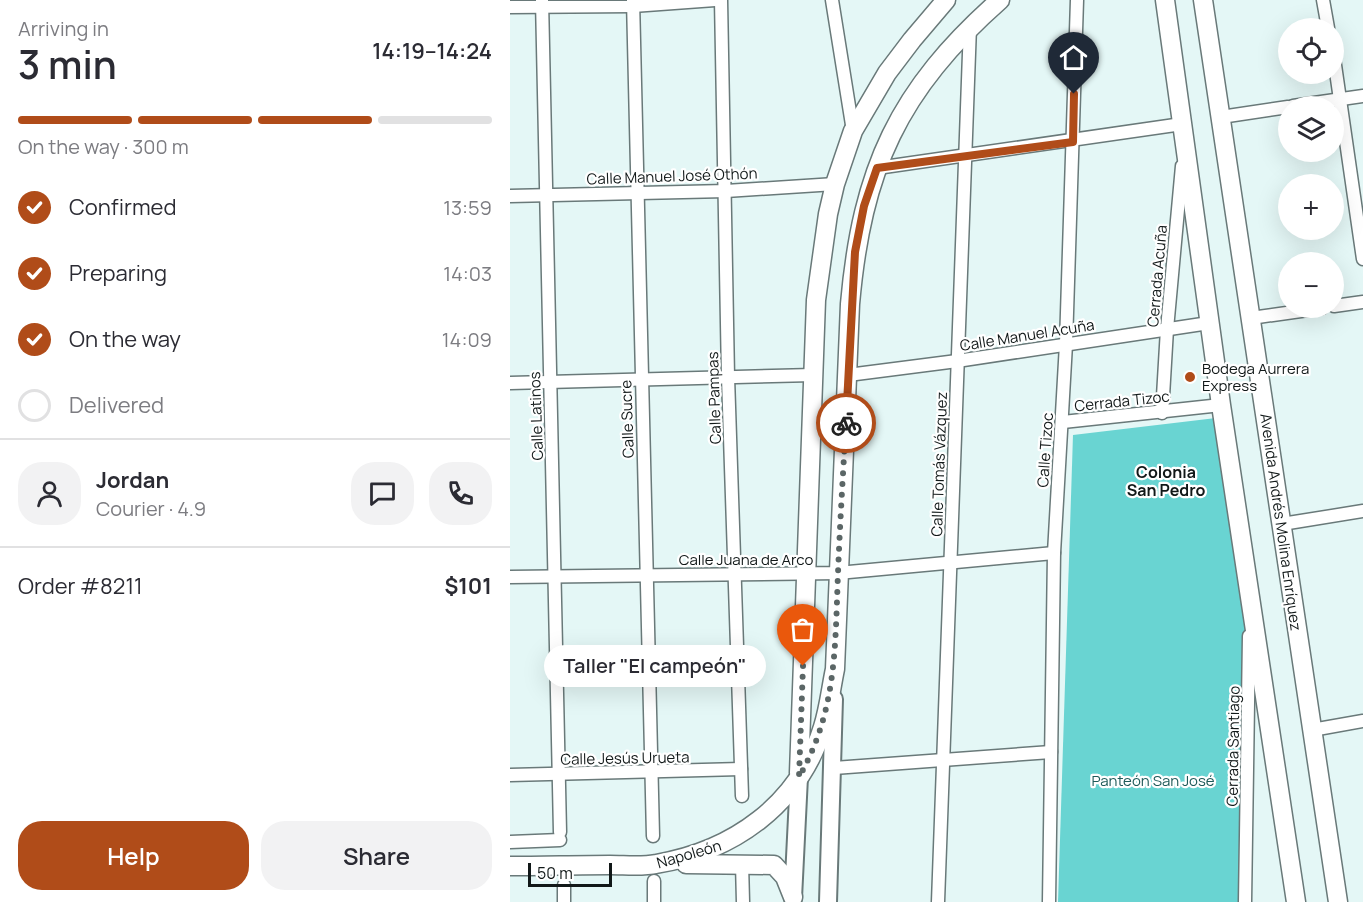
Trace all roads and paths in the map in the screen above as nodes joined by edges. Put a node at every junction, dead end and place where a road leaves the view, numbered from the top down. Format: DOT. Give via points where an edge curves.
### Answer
graph roads {
  1 [pos="716,0"];
  2 [pos="721,0"];
  3 [pos="832,0"];
  4 [pos="1000,0"];
  5 [pos="1077,0"];
  6 [pos="1165,0"];
  7 [pos="1203,0"];
  8 [pos="1323,0"];
  9 [pos="944,1"];
  10 [pos="542,3"];
  11 [pos="633,3"];
  12 [pos="510,7"];
  13 [pos="1326,18"];
  14 [pos="970,26"];
  15 [pos="1363,96"];
  16 [pos="1344,99"];
  17 [pos="1278,109"];
  18 [pos="1221,117"];
  19 [pos="1344,121"];
  20 [pos="1182,124"];
  21 [pos="853,131"];
  22 [pos="1073,142"];
  23 [pos="1184,143"];
  24 [pos="965,157"];
  25 [pos="877,168"];
  26 [pos="835,183"];
  27 [pos="726,191"];
  28 [pos="639,193"];
  29 [pos="546,195"];
  30 [pos="510,196"];
  31 [pos="1363,259"];
  32 [pos="1363,302"];
  33 [pos="1344,305"];
  34 [pos="1278,314"];
  35 [pos="1251,318"];
  36 [pos="1209,323"];
  37 [pos="1167,329"];
  38 [pos="1066,344"];
  39 [pos="957,361"];
  40 [pos="813,375"];
  41 [pos="848,375"];
  42 [pos="728,377"];
  43 [pos="641,380"];
  44 [pos="550,382"];
  45 [pos="510,383"];
  46 [pos="1221,405"];
  47 [pos="1162,413"];
  48 [pos="1063,422"];
  49 [pos="1363,511"];
  50 [pos="1282,524"];
  51 [pos="1054,554"];
  52 [pos="950,563"];
  53 [pos="807,573"];
  54 [pos="838,573"];
  55 [pos="647,574"];
  56 [pos="735,574"];
  57 [pos="555,576"];
  58 [pos="510,577"];
  59 [pos="1250,590"];
  60 [pos="835,669"];
  61 [pos="1363,721"];
  62 [pos="1312,730"];
  63 [pos="1051,752"];
  64 [pos="944,759"];
  65 [pos="834,768"];
  66 [pos="741,769"];
  67 [pos="652,772"];
  68 [pos="559,774"];
  69 [pos="510,775"];
  70 [pos="799,777"];
  71 [pos="742,796"];
  72 [pos="653,836"];
  73 [pos="510,842"];
  74 [pos="742,863"];
  75 [pos="510,866"];
  76 [pos="654,873"];
  77 [pos="564,885"];
  78 [pos="793,900"];
  79 [pos="564,902"];
  80 [pos="654,902"];
  81 [pos="743,902"];
  82 [pos="828,902"];
  83 [pos="938,902"];
  84 [pos="1049,902"];
  85 [pos="1245,902"];
  86 [pos="1296,902"];
  87 [pos="1338,902"];
  1 -- 11 [label="street"];
  2 -- 27 [label="street, Calle Pampas"];
  3 -- 21 [label="street"];
  4 -- 14 [label="main road, Napoleón"];
  5 -- 22 [label="street, Calle Tizoc"];
  6 -- 20 [label="main road"];
  7 -- 18 [label="main road, Avenida Andrés Molina Enríquez"];
  8 -- 13 [label="street"];
  9 -- 21 [label="main road" via="887,73"];
  10 -- 11 [label="street"];
  10 -- 12 [label="street"];
  10 -- 29 [label="street, Calle Latinos"];
  11 -- 28 [label="street, Calle Sucre"];
  14 -- 24 [label="street, Calle Tomás Vázquez"];
  14 -- 25 [label="main road, Napoleón" via="914,93"];
  15 -- 16 [label="street"];
  17 -- 18 [label="street"];
  18 -- 35 [label="main road, Avenida Andrés Molina Enríquez"];
  19 -- 31 [label="street"];
  20 -- 22 [label="street"];
  20 -- 23 [label="main road"];
  21 -- 26 [label="main road"];
  22 -- 24 [label="street"];
  22 -- 38 [label="street, Calle Tizoc"];
  23 -- 36 [label="main road"];
  23 -- 37 [label="street, Cerrada Acuña"];
  24 -- 25 [label="street"];
  24 -- 39 [label="street, Calle Tomás Vázquez"];
  25 -- 41 [label="main road, Napoleón" via="855,252"];
  26 -- 27 [label="street, Calle Manuel José Othón"];
  26 -- 40 [label="main road" via="821,254"];
  27 -- 28 [label="street, Calle Manuel José Othón"];
  27 -- 42 [label="street, Calle Pampas"];
  28 -- 29 [label="street, Calle Manuel José Othón"];
  28 -- 43 [label="street, Calle Sucre"];
  29 -- 30 [label="street, Calle Manuel José Othón"];
  29 -- 44 [label="street, Calle Latinos"];
  32 -- 33 [label="street"];
  34 -- 35 [label="street"];
  35 -- 50 [label="main road, Avenida Andrés Molina Enríquez"];
  36 -- 37 [label="street, Calle Manuel Acuña"];
  36 -- 46 [label="main road"];
  37 -- 38 [label="street, Calle Manuel Acuña"];
  37 -- 47 [label="street, Cerrada Acuña"];
  38 -- 39 [label="street, Calle Manuel Acuña"];
  38 -- 48 [label="street, Calle Tizoc"];
  39 -- 41 [label="street, Calle Manuel Acuña"];
  39 -- 52 [label="street, Calle Tomás Vázquez"];
  40 -- 42 [label="street"];
  40 -- 53 [label="main road"];
  41 -- 54 [label="main road, Napoleón"];
  42 -- 43 [label="street"];
  42 -- 56 [label="street, Calle Pampas"];
  43 -- 44 [label="street"];
  43 -- 55 [label="street, Calle Sucre"];
  44 -- 45 [label="street"];
  44 -- 57 [label="street, Calle Latinos"];
  46 -- 47 [label="street, Cerrada Tizoc"];
  46 -- 59 [label="main road"];
  47 -- 48 [label="street, Cerrada Tizoc"];
  48 -- 51 [label="street, Calle Tizoc"];
  49 -- 50 [label="street"];
  50 -- 62 [label="main road, Avenida Andrés Molina Enríquez"];
  51 -- 52 [label="street, Calle Juana de Arco"];
  51 -- 63 [label="street, Calle Tizoc"];
  52 -- 54 [label="street, Calle Juana de Arco"];
  52 -- 64 [label="street, Calle Tomás Vázquez"];
  53 -- 54 [label="street, Calle Juana de Arco"];
  53 -- 56 [label="street, Calle Juana de Arco"];
  53 -- 70 [label="main road"];
  54 -- 60 [label="main road, Napoleón"];
  55 -- 56 [label="street, Calle Juana de Arco"];
  55 -- 57 [label="street, Calle Juana de Arco"];
  55 -- 67 [label="street, Calle Sucre"];
  56 -- 66 [label="street, Calle Pampas"];
  57 -- 58 [label="street, Calle Juana de Arco"];
  57 -- 68 [label="street, Calle Latinos"];
  59 -- 85 [label="street, Cerrada Santiago"];
  59 -- 86 [label="main road"];
  60 -- 65 [label="main road"];
  60 -- 70 [label="main road, Napoleón" via="823,726"];
  61 -- 62 [label="street"];
  62 -- 87 [label="main road, Avenida Andrés Molina Enríquez"];
  63 -- 64 [label="street"];
  63 -- 84 [label="street, Calle Tizoc"];
  64 -- 65 [label="street"];
  64 -- 83 [label="street, Calle Tomás Vázquez"];
  65 -- 82 [label="main road"];
  66 -- 67 [label="street, Calle Jesús Urueta"];
  66 -- 71 [label="street, Calle Pampas"];
  67 -- 68 [label="street, Calle Jesús Urueta"];
  67 -- 72 [label="street, Calle Sucre"];
  68 -- 69 [label="street, Calle Jesús Urueta"];
  68 -- 73 [label="street, Calle Latinos" via="560,836"];
  70 -- 76 [label="main road, Napoleón" via="782,799 743,834"];
  70 -- 78 [label="main road"];
  74 -- 76 [label="main road"];
  74 -- 78 [label="main road" via="774,865 785,877"];
  74 -- 81 [label="street"];
  75 -- 76 [label="main road, Napoleón"];
  76 -- 80 [label="street"];
  77 -- 79 [label="street"];
}
